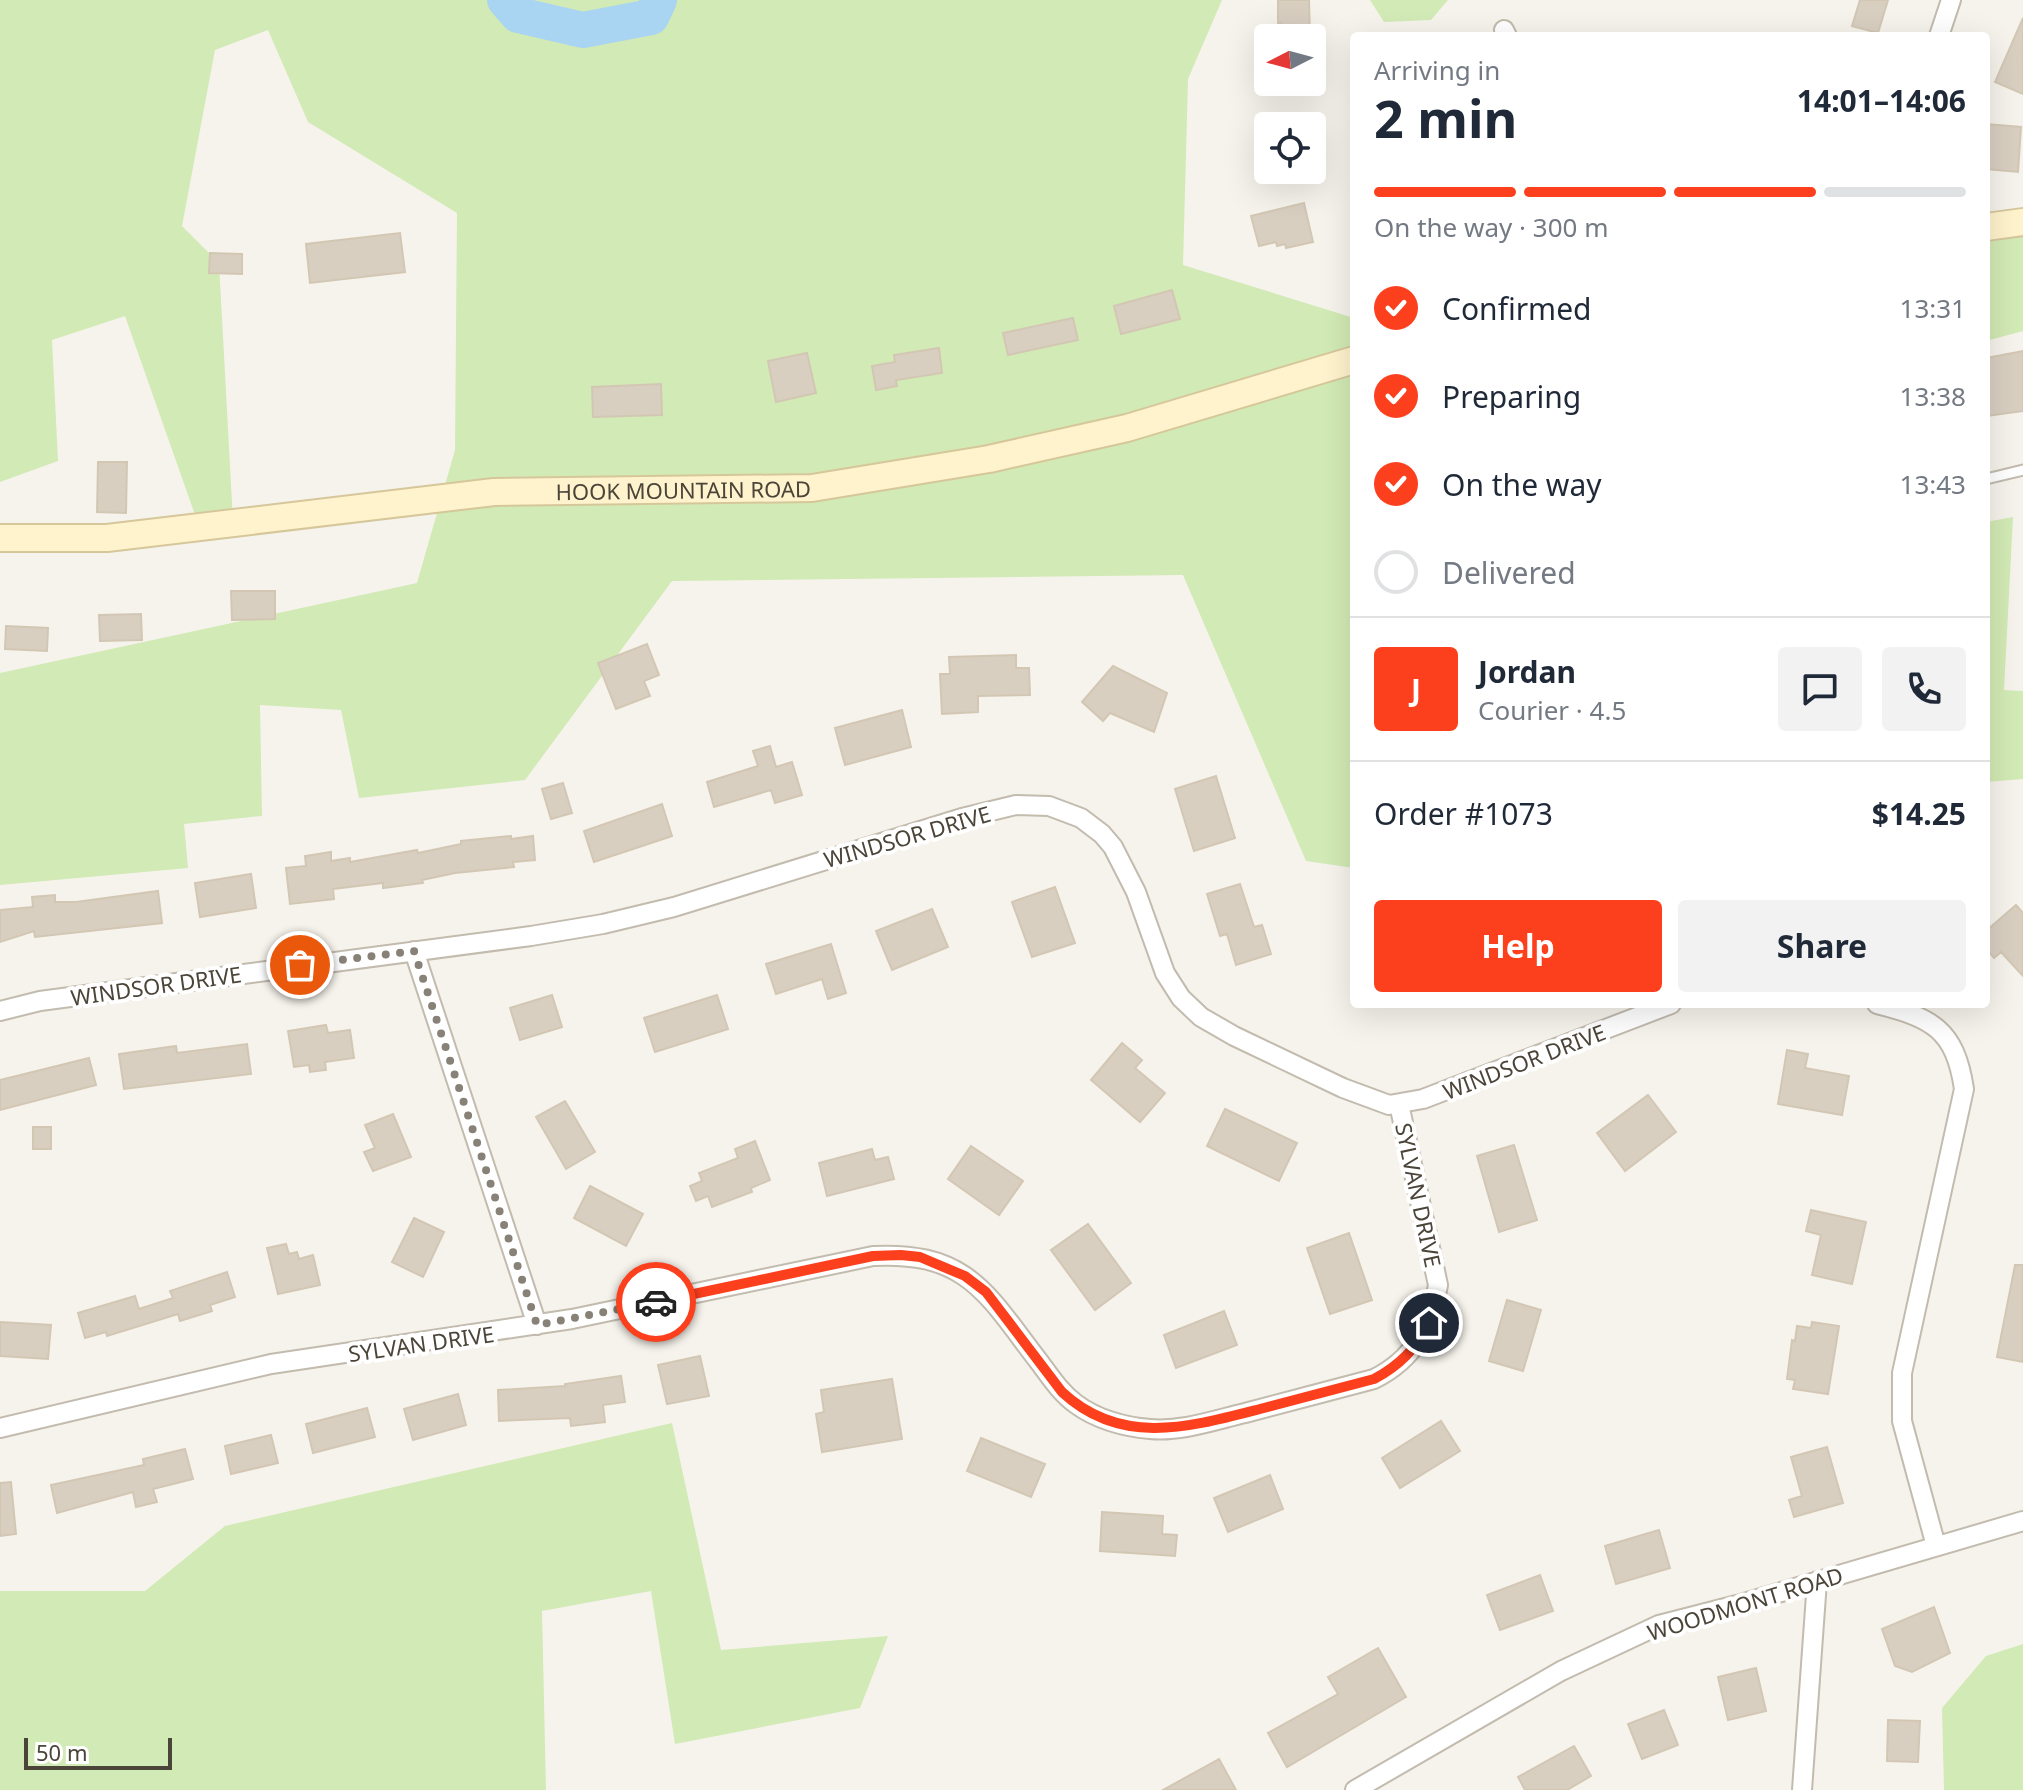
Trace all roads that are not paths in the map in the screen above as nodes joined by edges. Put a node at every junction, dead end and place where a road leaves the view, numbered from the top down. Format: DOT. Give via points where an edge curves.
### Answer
graph roads {
  1 [pos="1951,0"];
  2 [pos="1940,32"];
  3 [pos="2023,222"];
  4 [pos="1990,226"];
  5 [pos="1350,361"];
  6 [pos="2023,470"];
  7 [pos="1990,478"];
  8 [pos="0,538"];
  9 [pos="414,951"];
  10 [pos="1661,1008"];
  11 [pos="1892,1008"];
  12 [pos="0,1011"];
  13 [pos="1399,1104"];
  14 [pos="537,1325"];
  15 [pos="0,1428"];
  16 [pos="2023,1521"];
  17 [pos="1936,1546"];
  18 [pos="1817,1581"];
  19 [pos="1355,1790"];
  20 [pos="1802,1790"];
  1 -- 2 [label="street"];
  3 -- 4 [label="street"];
  5 -- 8 [label="street, HOOK MOUNTAIN ROAD" via="1127,428 976,462 812,488 494,492 107,538"];
  6 -- 7 [label="lane"];
  9 -- 12 [label="street, WINDSOR DRIVE" via="40,1001"];
  9 -- 13 [label="street, WINDSOR DRIVE" via="603,924 962,818 1016,805 1049,806 1093,825 1113,847 1136,892 1165,973 1201,1017 1343,1088"];
  9 -- 14 [label="street"];
  10 -- 13 [label="street, WINDSOR DRIVE"];
  11 -- 17 [label="street" via="1918,1015 1939,1031 1959,1060 1964,1089 1902,1373 1902,1421"];
  13 -- 14 [label="street, SYLVAN DRIVE" via="1438,1285 1423,1335 1397,1365 1374,1379 1231,1416 1162,1430 1096,1416 1062,1392 986,1292 965,1276 920,1257 873,1256"];
  14 -- 15 [label="street, SYLVAN DRIVE" via="271,1364"];
  16 -- 17 [label="street, WOODMONT ROAD"];
  17 -- 18 [label="street, WOODMONT ROAD"];
  18 -- 19 [label="street, WOODMONT ROAD" via="1623,1640"];
  18 -- 20 [label="street"];
}
